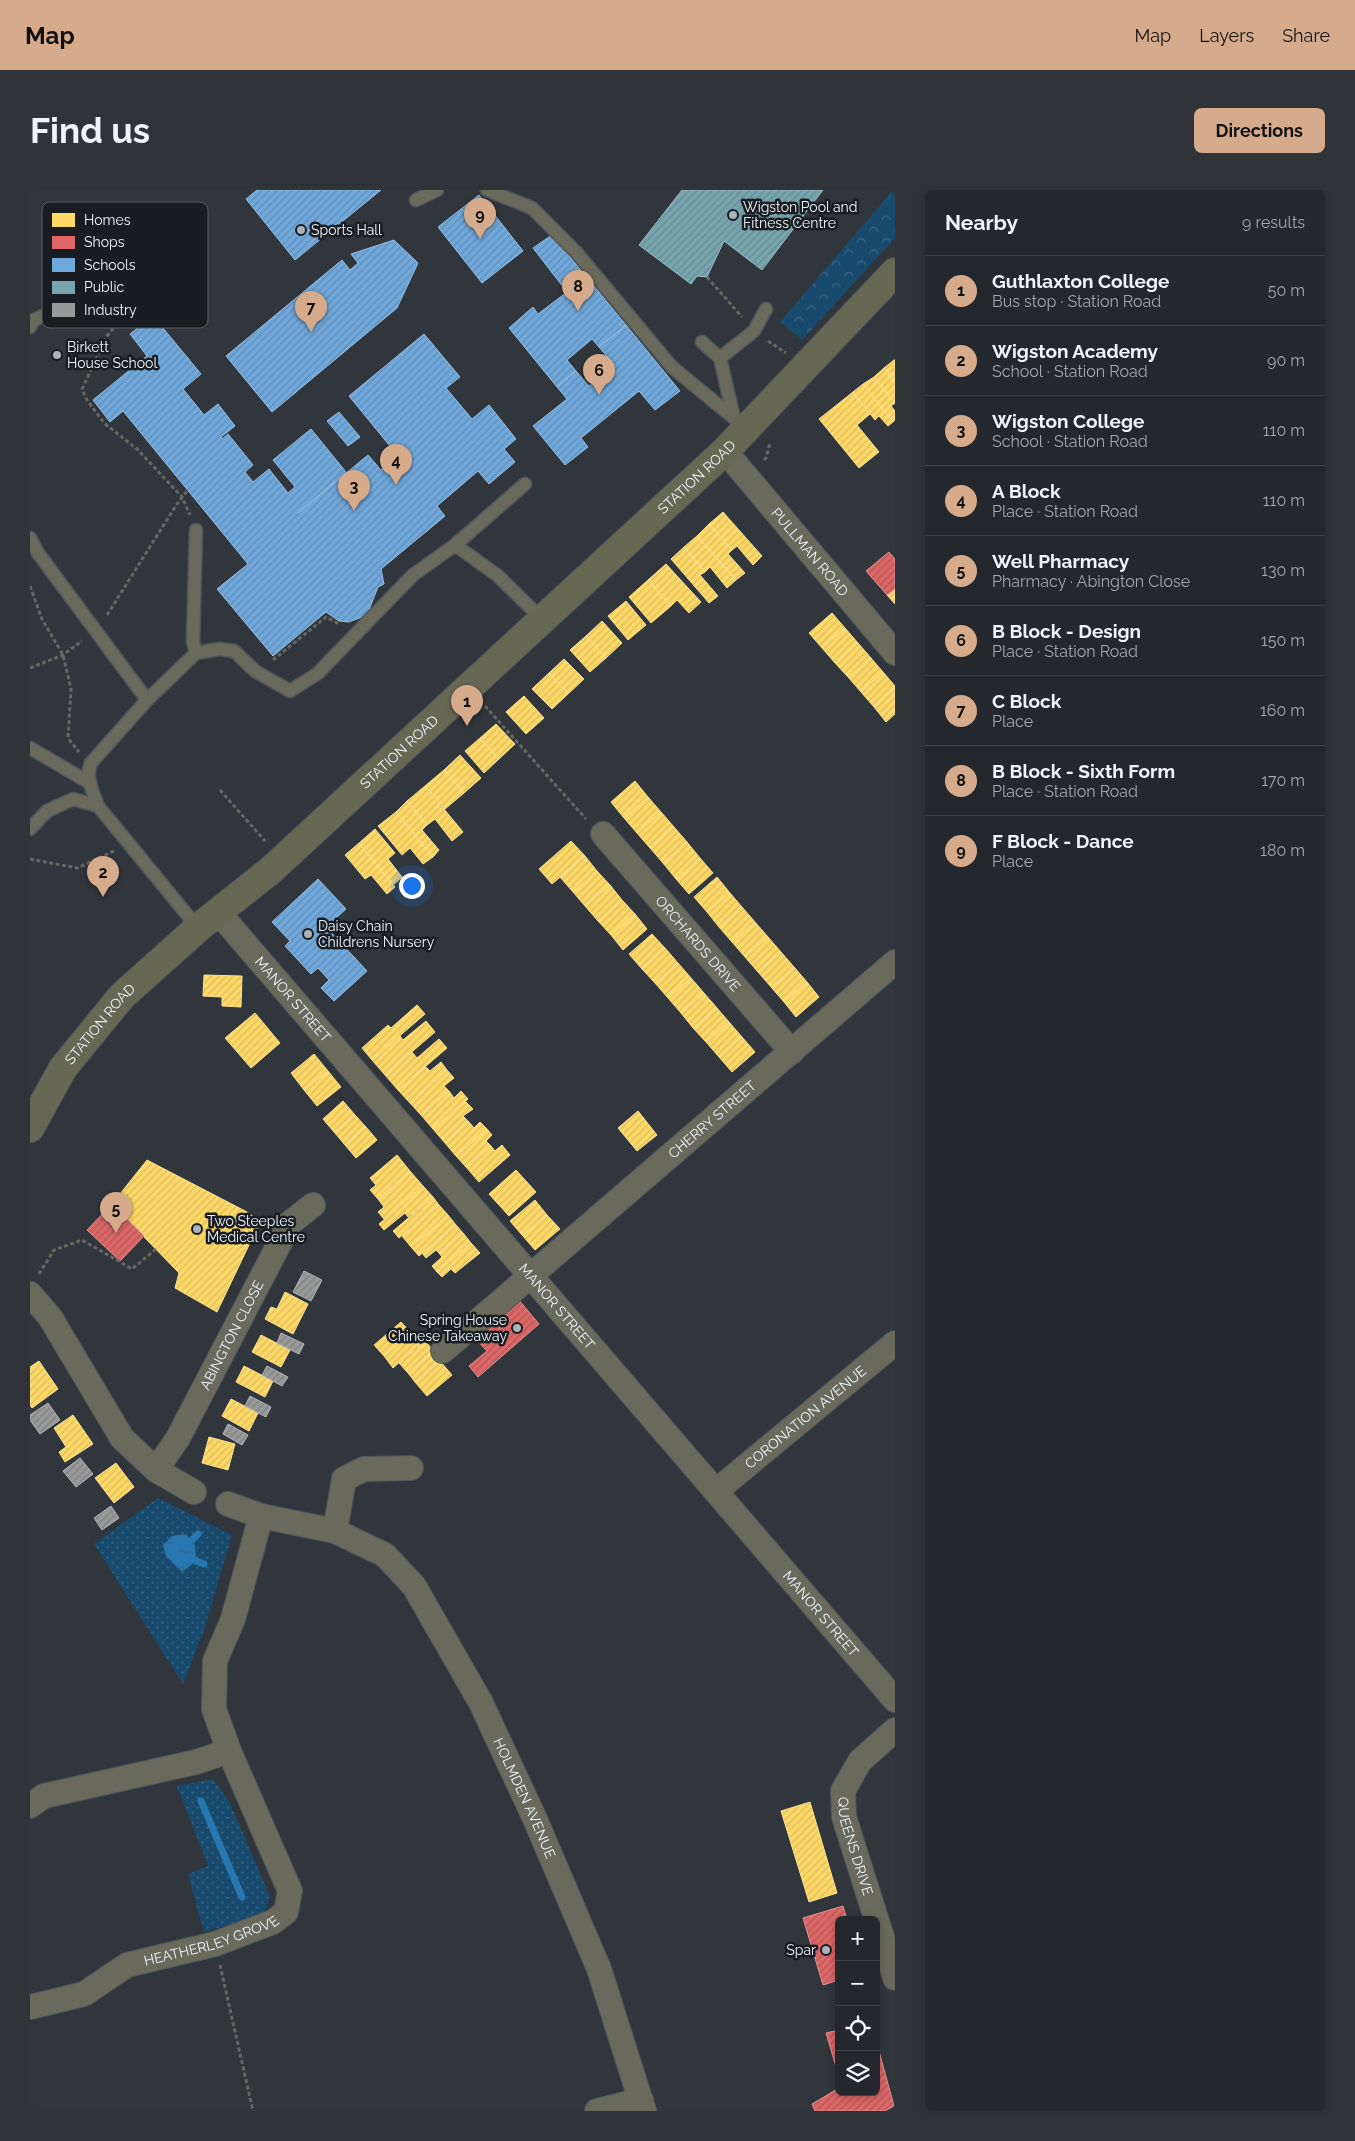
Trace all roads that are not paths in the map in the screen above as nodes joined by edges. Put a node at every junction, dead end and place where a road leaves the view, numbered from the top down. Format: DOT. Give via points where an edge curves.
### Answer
graph roads {
  1 [pos="437,190"];
  2 [pos="487,190"];
  3 [pos="416,200"];
  4 [pos="893,278"];
  5 [pos="766,309"];
  6 [pos="42,316"];
  7 [pos="30,327"];
  8 [pos="702,342"];
  9 [pos="720,358"];
  10 [pos="740,423"];
  11 [pos="725,451"];
  12 [pos="525,484"];
  13 [pos="196,530"];
  14 [pos="30,538"];
  15 [pos="455,545"];
  16 [pos="543,620"];
  17 [pos="196,653"];
  18 [pos="895,653"];
  19 [pos="147,700"];
  20 [pos="30,748"];
  21 [pos="90,783"];
  22 [pos="98,806"];
  23 [pos="30,829"];
  24 [pos="603,834"];
  25 [pos="208,920"];
  26 [pos="895,962"];
  27 [pos="792,1052"];
  28 [pos="30,1128"];
  29 [pos="313,1205"];
  30 [pos="530,1277"];
  31 [pos="32,1288"];
  32 [pos="895,1343"];
  33 [pos="443,1350"];
  34 [pos="411,1468"];
  35 [pos="156,1470"];
  36 [pos="716,1491"];
  37 [pos="194,1492"];
  38 [pos="228,1504"];
  39 [pos="261,1516"];
  40 [pos="335,1531"];
  41 [pos="895,1700"];
  42 [pos="895,1730"];
  43 [pos="228,1751"];
  44 [pos="30,1806"];
  45 [pos="895,1978"];
  46 [pos="30,2007"];
  47 [pos="643,2106"];
  48 [pos="597,2111"];
  1 -- 3 [label="lane"];
  2 -- 10 [label="lane" via="532,208 576,252 672,367"];
  4 -- 10 [label="main road, STATION ROAD"];
  5 -- 9 [label="lane" via="754,331"];
  6 -- 7 [label="lane" via="34,320"];
  8 -- 9 [label="lane"];
  9 -- 10 [label="lane"];
  10 -- 11 [label="main road, STATION ROAD"];
  11 -- 16 [label="main road, STATION ROAD"];
  11 -- 18 [label="street, PULLMAN ROAD"];
  12 -- 15 [label="lane"];
  13 -- 17 [label="lane" via="193,642"];
  14 -- 19 [label="lane"];
  15 -- 16 [label="lane" via="496,575"];
  15 -- 17 [label="lane" via="413,575 317,674 290,691 255,671 234,651 219,649"];
  16 -- 25 [label="main road, STATION ROAD" via="271,870"];
  17 -- 19 [label="lane"];
  19 -- 21 [label="lane" via="91,763 88,771"];
  20 -- 21 [label="lane"];
  21 -- 22 [label="lane"];
  22 -- 23 [label="lane" via="73,799 47,811"];
  22 -- 25 [label="lane"];
  24 -- 27 [label="street, ORCHARDS DRIVE"];
  25 -- 28 [label="main road, STATION ROAD" via="122,996 63,1068"];
  25 -- 30 [label="street, MANOR STREET"];
  26 -- 27 [label="street, CHERRY STREET"];
  27 -- 30 [label="street, CHERRY STREET"];
  29 -- 35 [label="street, ABINGTON CLOSE" via="290,1222 178,1438"];
  30 -- 33 [label="street, CHERRY STREET"];
  30 -- 36 [label="street, MANOR STREET"];
  31 -- 35 [label="street" via="122,1438"];
  32 -- 36 [label="street, CORONATION AVENUE"];
  34 -- 40 [label="street" via="364,1469 344,1479"];
  35 -- 37 [label="street"];
  36 -- 41 [label="street, MANOR STREET"];
  38 -- 39 [label="street, HOLMDEN AVENUE"];
  39 -- 40 [label="street, HOLMDEN AVENUE"];
  39 -- 43 [label="street, HEATHERLEY GROVE" via="233,1619 215,1661 214,1709"];
  40 -- 47 [label="street, HOLMDEN AVENUE" via="385,1555 414,1586 481,1703 599,1969"];
  42 -- 45 [label="street, QUEENS DRIVE" via="860,1762 842,1791 844,1817"];
  43 -- 44 [label="street" via="196,1762 44,1796"];
  43 -- 46 [label="street, HEATHERLEY GROVE" via="290,1891 286,1912 273,1922 215,1944 127,1965 84,1994"];
  47 -- 48 [label="street"];
}
